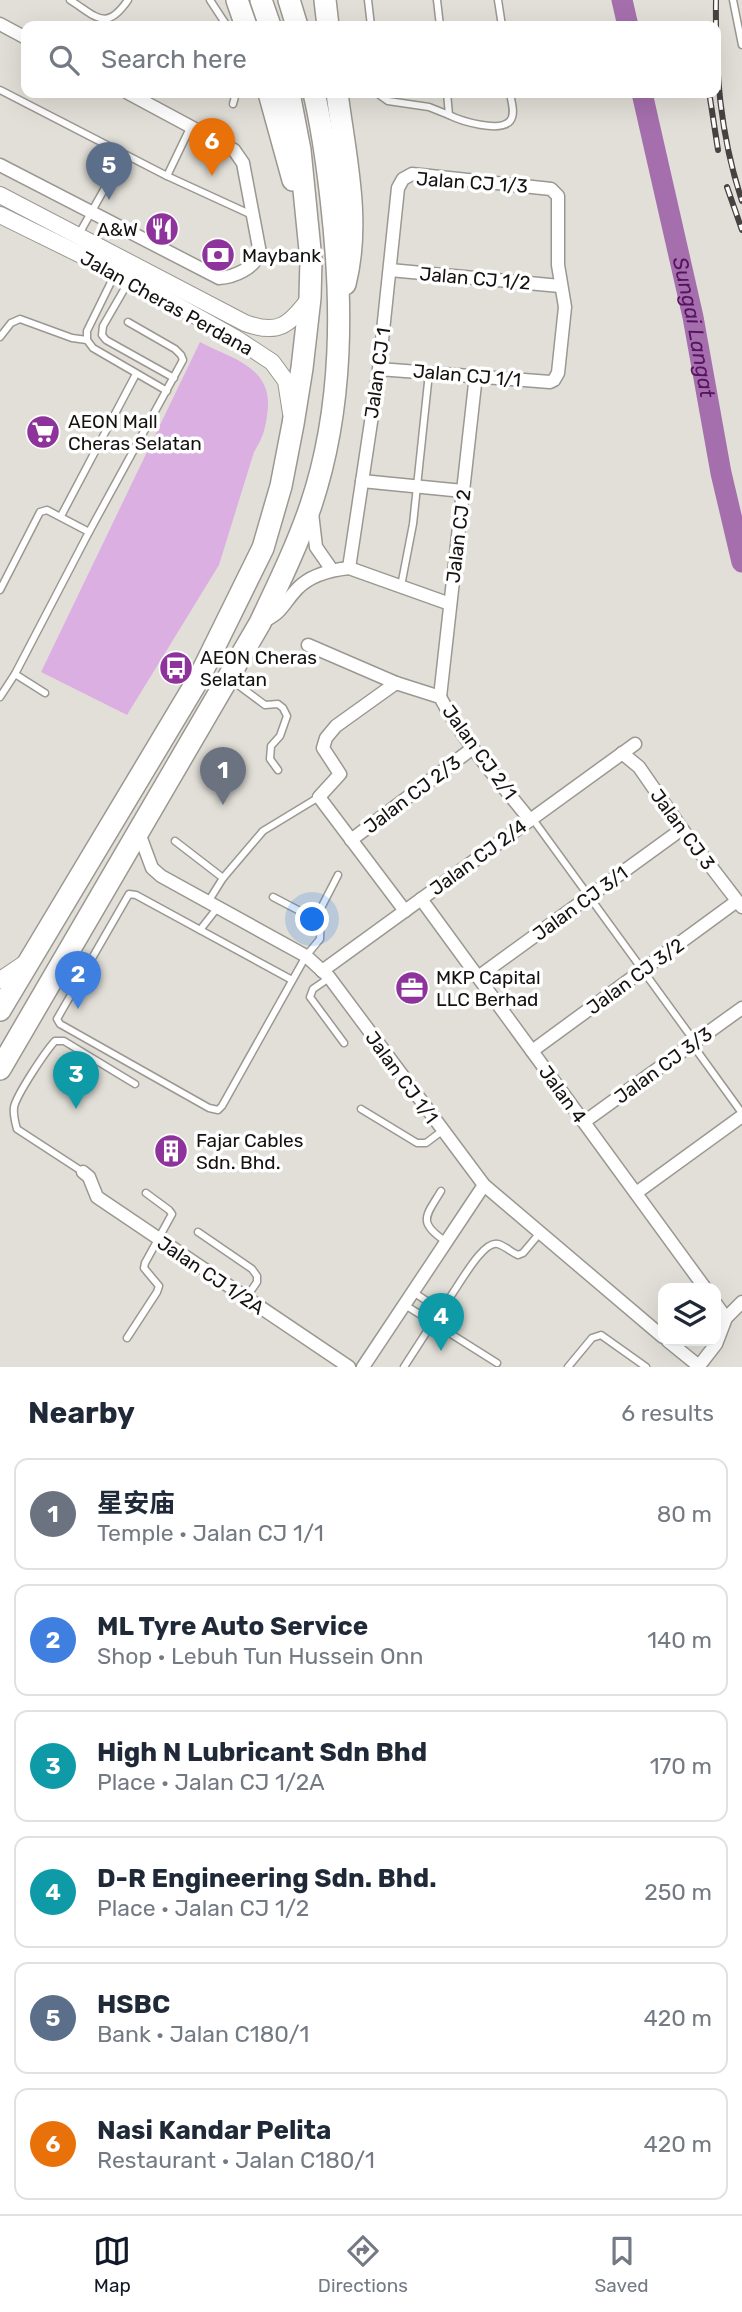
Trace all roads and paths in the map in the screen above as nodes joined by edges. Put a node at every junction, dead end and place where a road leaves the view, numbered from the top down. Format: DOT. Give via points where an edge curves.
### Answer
graph roads {
  1 [pos="69,0"];
  2 [pos="128,0"];
  3 [pos="210,0"];
  4 [pos="237,0"];
  5 [pos="261,0"];
  6 [pos="289,0"];
  7 [pos="325,0"];
  8 [pos="368,0"];
  9 [pos="437,0"];
  10 [pos="498,0"];
  11 [pos="733,0"];
  12 [pos="224,21"];
  13 [pos="244,21"];
  14 [pos="268,21"];
  15 [pos="296,21"];
  16 [pos="327,21"];
  17 [pos="370,21"];
  18 [pos="439,21"];
  19 [pos="501,21"];
  20 [pos="0,24"];
  21 [pos="21,35"];
  22 [pos="742,45"];
  23 [pos="0,90"];
  24 [pos="138,98"];
  25 [pos="235,98"];
  26 [pos="270,98"];
  27 [pos="290,98"];
  28 [pos="315,98"];
  29 [pos="338,98"];
  30 [pos="384,98"];
  31 [pos="447,98"];
  32 [pos="511,98"];
  33 [pos="233,104"];
  34 [pos="449,115"];
  35 [pos="191,126"];
  36 [pos="124,154"];
  37 [pos="0,165"];
  38 [pos="167,176"];
  39 [pos="404,179"];
  40 [pos="0,195"];
  41 [pos="91,213"];
  42 [pos="0,215"];
  43 [pos="254,216"];
  44 [pos="307,222"];
  45 [pos="78,236"];
  46 [pos="390,270"];
  47 [pos="123,276"];
  48 [pos="560,286"];
  49 [pos="310,298"];
  50 [pos="340,303"];
  51 [pos="128,322"];
  52 [pos="0,337"];
  53 [pos="88,340"];
  54 [pos="379,369"];
  55 [pos="429,372"];
  56 [pos="136,374"];
  57 [pos="476,375"];
  58 [pos="174,378"];
  59 [pos="167,391"];
  60 [pos="293,424"];
  61 [pos="362,481"];
  62 [pos="417,486"];
  63 [pos="463,491"];
  64 [pos="311,505"];
  65 [pos="61,516"];
  66 [pos="89,532"];
  67 [pos="349,568"];
  68 [pos="332,570"];
  69 [pos="401,586"];
  70 [pos="0,590"];
  71 [pos="450,604"];
  72 [pos="260,624"];
  73 [pos="308,645"];
  74 [pos="15,674"];
  75 [pos="229,678"];
  76 [pos="396,683"];
  77 [pos="45,693"];
  78 [pos="0,697"];
  79 [pos="440,697"];
  80 [pos="635,744"];
  81 [pos="473,748"];
  82 [pos="622,753"];
  83 [pos="278,770"];
  84 [pos="319,797"];
  85 [pos="531,819"];
  86 [pos="682,829"];
  87 [pos="139,833"];
  88 [pos="351,840"];
  89 [pos="175,841"];
  90 [pos="338,875"];
  91 [pos="223,878"];
  92 [pos="589,896"];
  93 [pos="273,897"];
  94 [pos="421,899"];
  95 [pos="213,904"];
  96 [pos="740,904"];
  97 [pos="405,911"];
  98 [pos="319,921"];
  99 [pos="200,930"];
  100 [pos="306,956"];
  101 [pos="33,958"];
  102 [pos="643,970"];
  103 [pos="326,974"];
  104 [pos="478,977"];
  105 [pos="0,980"];
  106 [pos="292,980"];
  107 [pos="742,1008"];
  108 [pos="0,1010"];
  109 [pos="693,1043"];
  110 [pos="344,1044"];
  111 [pos="532,1051"];
  112 [pos="0,1069"];
  113 [pos="135,1084"];
  114 [pos="361,1109"];
  115 [pos="742,1115"];
  116 [pos="584,1122"];
  117 [pos="442,1131"];
  118 [pos="83,1172"];
  119 [pos="484,1185"];
  120 [pos="441,1191"];
  121 [pos="146,1193"];
  122 [pos="636,1194"];
  123 [pos="198,1232"];
  124 [pos="539,1234"];
  125 [pos="158,1239"];
  126 [pos="447,1242"];
  127 [pos="701,1283"];
  128 [pos="413,1292"];
  129 [pos="246,1298"];
  130 [pos="742,1302"];
  131 [pos="405,1305"];
  132 [pos="721,1311"];
  133 [pos="726,1318"];
  134 [pos="433,1322"];
  135 [pos="658,1333"];
  136 [pos="127,1338"];
  137 [pos="674,1346"];
  138 [pos="497,1363"];
  139 [pos="696,1366"];
  140 [pos="349,1367"];
  141 [pos="363,1367"];
  142 [pos="404,1367"];
  143 [pos="568,1367"];
  144 [pos="646,1367"];
  1 -- 2 [label="lane" via="107,20 116,17"];
  3 -- 12 [label="lane"];
  4 -- 13 [label="highway"];
  5 -- 14 [label="highway"];
  6 -- 15 [label="highway"];
  7 -- 16 [label="highway"];
  8 -- 17 [label="lane"];
  9 -- 18 [label="lane"];
  10 -- 19 [label="lane"];
  11 -- 22 [label="lane"];
  20 -- 21 [label="street"];
  23 -- 36 [label="lane"];
  24 -- 35 [label="street"];
  25 -- 33 [label="lane"];
  26 -- 44 [label="highway"];
  27 -- 44 [label="highway"];
  28 -- 50 [label="highway" via="327,161"];
  29 -- 50 [label="highway" via="353,214 351,259"];
  30 -- 34 [label="lane"];
  31 -- 34 [label="lane"];
  32 -- 34 [label="lane" via="511,120 502,126 462,122"];
  35 -- 38 [label="lane"];
  35 -- 43 [label="street" via="234,150 243,163"];
  36 -- 38 [label="lane"];
  36 -- 41 [label="lane"];
  37 -- 41 [label="street"];
  38 -- 43 [label="lane"];
  39 -- 46 [label="street, Jalan CJ 1" via="398,188"];
  39 -- 48 [label="street, Jalan CJ 1/3" via="412,174 551,189 558,196"];
  40 -- 45 [label="street, Jalan Cheras Perdana"];
  41 -- 43 [label="street" via="219,278 235,276 257,260 260,245"];
  41 -- 45 [label="lane"];
  42 -- 47 [label="street, Jalan Cheras Perdana"];
  44 -- 49 [label="highway"];
  45 -- 49 [label="street, Jalan Cheras Perdana" via="261,329 284,325"];
  46 -- 48 [label="street, Jalan CJ 1/2"];
  46 -- 54 [label="street, Jalan CJ 1"];
  47 -- 53 [label="lane" via="88,331"];
  47 -- 58 [label="lane" via="102,334"];
  47 -- 60 [label="street, Jalan Cheras Perdana" via="272,362 285,381"];
  48 -- 57 [label="street, Jalan CJ 1/1" via="565,315 554,380"];
  49 -- 60 [label="highway"];
  50 -- 64 [label="highway" via="336,388"];
  51 -- 58 [label="lane" via="181,355"];
  52 -- 53 [label="lane" via="20,319"];
  53 -- 56 [label="lane" via="93,348"];
  54 -- 55 [label="street, Jalan CJ 1/1"];
  54 -- 61 [label="street, Jalan CJ 1"];
  55 -- 57 [label="street, Jalan CJ 1/1"];
  55 -- 62 [label="lane"];
  56 -- 59 [label="lane"];
  56 -- 65 [label="lane"];
  57 -- 63 [label="street, Jalan CJ 2"];
  58 -- 59 [label="lane"];
  59 -- 66 [label="lane"];
  60 -- 101 [label="highway" via="263,548 245,588 200,678"];
  61 -- 62 [label="street"];
  61 -- 67 [label="street, Jalan CJ 1"];
  62 -- 63 [label="street"];
  62 -- 69 [label="lane"];
  63 -- 71 [label="street, Jalan CJ 2"];
  64 -- 68 [label="street" via="316,547"];
  64 -- 72 [label="highway"];
  65 -- 66 [label="lane"];
  65 -- 70 [label="lane" via="40,512"];
  66 -- 74 [label="lane"];
  67 -- 68 [label="street"];
  67 -- 69 [label="street"];
  68 -- 72 [label="street" via="304,582 283,610"];
  69 -- 71 [label="street"];
  71 -- 79 [label="street, Jalan CJ 2"];
  72 -- 75 [label="highway"];
  73 -- 76 [label="street, Jalan CJ 2/1"];
  74 -- 77 [label="lane"];
  74 -- 78 [label="lane"];
  75 -- 83 [label="lane" via="265,705 278,704 288,716 271,746 270,759"];
  75 -- 87 [label="highway"];
  76 -- 79 [label="street, Jalan CJ 2/1"];
  76 -- 84 [label="street" via="326,737 323,748 340,774"];
  79 -- 81 [label="street, Jalan CJ 2/1"];
  80 -- 82 [label="street, Jalan CJ 2/4"];
  81 -- 85 [label="street, Jalan CJ 2/1"];
  81 -- 88 [label="street, Jalan CJ 2/3"];
  82 -- 85 [label="street, Jalan CJ 2/4"];
  82 -- 86 [label="street, Jalan CJ 3" via="639,767"];
  84 -- 88 [label="street"];
  84 -- 91 [label="lane" via="263,831"];
  85 -- 92 [label="lane"];
  85 -- 94 [label="street, Jalan CJ 2/4"];
  86 -- 92 [label="street, Jalan CJ 3/1"];
  86 -- 96 [label="street, Jalan CJ 3"];
  87 -- 95 [label="street, Jalan CJ 1/1" via="152,868"];
  87 -- 112 [label="highway"];
  88 -- 97 [label="street"];
  89 -- 91 [label="lane"];
  90 -- 98 [label="lane"];
  91 -- 95 [label="lane"];
  92 -- 102 [label="lane"];
  92 -- 104 [label="street, Jalan CJ 3/1"];
  93 -- 98 [label="lane"];
  94 -- 97 [label="street, Jalan CJ 2/4"];
  94 -- 104 [label="street, Jalan 4"];
  95 -- 99 [label="lane"];
  95 -- 100 [label="street, Jalan CJ 1/1"];
  96 -- 102 [label="street, Jalan CJ 3/2"];
  97 -- 103 [label="street, Jalan CJ 2/4"];
  98 -- 100 [label="lane" via="320,939"];
  99 -- 106 [label="lane"];
  99 -- 106 [label="lane" via="129,894 57,1019 60,1024 218,1110"];
  100 -- 103 [label="street, Jalan CJ 1/1"];
  100 -- 106 [label="lane"];
  101 -- 105 [label="street"];
  101 -- 108 [label="highway"];
  102 -- 109 [label="lane"];
  102 -- 111 [label="street, Jalan CJ 3/2"];
  103 -- 110 [label="lane" via="310,997"];
  103 -- 117 [label="street, Jalan CJ 1/1"];
  104 -- 111 [label="street, Jalan 4"];
  107 -- 109 [label="street, Jalan CJ 3/3"];
  109 -- 115 [label="lane"];
  109 -- 116 [label="street, Jalan CJ 3/3"];
  111 -- 116 [label="street, Jalan 4"];
  113 -- 118 [label="lane" via="64,1041 55,1041 24,1087 14,1104 17,1129"];
  114 -- 117 [label="lane" via="416,1143 426,1143"];
  115 -- 122 [label="street"];
  116 -- 122 [label="street, Jalan 4"];
  117 -- 119 [label="street, Jalan CJ 1/1"];
  118 -- 125 [label="street, Jalan CJ 1/2A" via="97,1197"];
  119 -- 124 [label="street, Jalan CJ 1/1"];
  119 -- 126 [label="street"];
  120 -- 126 [label="lane" via="426,1223"];
  121 -- 125 [label="lane" via="172,1214"];
  122 -- 127 [label="street, Jalan 4"];
  123 -- 129 [label="lane" via="252,1269 257,1282"];
  124 -- 128 [label="lane" via="517,1255 499,1244 482,1250 442,1308"];
  124 -- 135 [label="street, Jalan CJ 1/1"];
  125 -- 129 [label="street, Jalan CJ 1/2A"];
  125 -- 136 [label="lane" via="144,1268 159,1286"];
  126 -- 128 [label="street"];
  128 -- 131 [label="street"];
  129 -- 140 [label="street, Jalan CJ 1/2A"];
  130 -- 133 [label="street"];
  131 -- 134 [label="lane"];
  131 -- 141 [label="street"];
  132 -- 133 [label="street"];
  133 -- 139 [label="street" via="716,1344"];
  134 -- 138 [label="lane"];
  134 -- 142 [label="lane"];
  137 -- 139 [label="street"];
  143 -- 144 [label="lane" via="592,1338 601,1335"];
}
